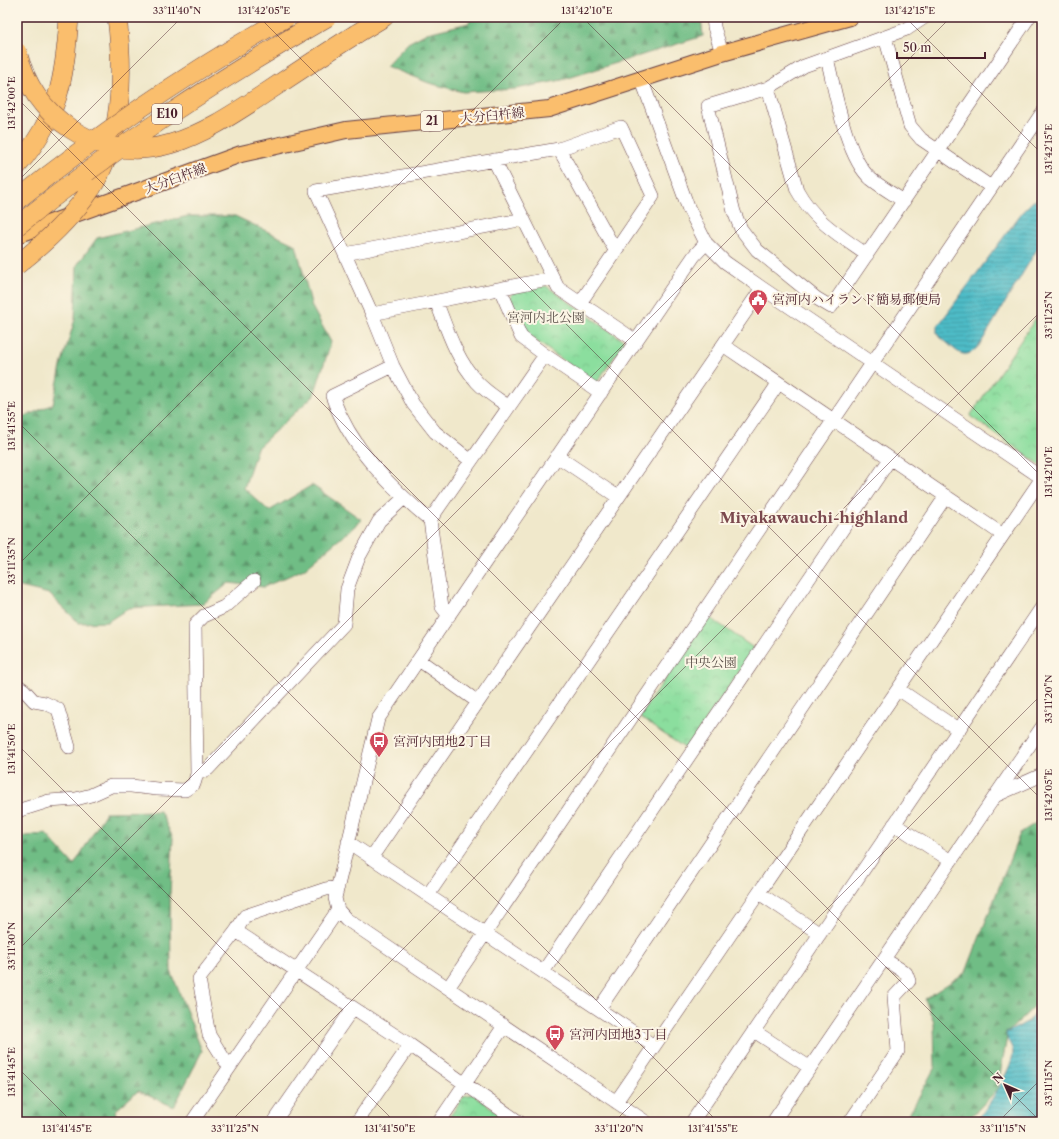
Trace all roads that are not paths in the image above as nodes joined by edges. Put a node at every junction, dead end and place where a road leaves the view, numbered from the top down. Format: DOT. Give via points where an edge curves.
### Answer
graph roads {
  1 [pos="69,17"];
  2 [pos="117,17"];
  3 [pos="288,17"];
  4 [pos="327,17"];
  5 [pos="384,17"];
  6 [pos="713,17"];
  7 [pos="850,17"];
  8 [pos="925,17"];
  9 [pos="1029,17"];
  10 [pos="885,38"];
  11 [pos="17,52"];
  12 [pos="722,53"];
  13 [pos="827,58"];
  14 [pos="640,78"];
  15 [pos="768,88"];
  16 [pos="1042,113"];
  17 [pos="1037,132"];
  18 [pos="559,149"];
  19 [pos="938,150"];
  20 [pos="494,160"];
  21 [pos="17,166"];
  22 [pos="991,187"];
  23 [pos="17,200"];
  24 [pos="904,201"];
  25 [pos="524,219"];
  26 [pos="17,226"];
  27 [pos="17,235"];
  28 [pos="706,243"];
  29 [pos="615,250"];
  30 [pos="346,254"];
  31 [pos="867,255"];
  32 [pos="17,265"];
  33 [pos="553,278"];
  34 [pos="762,288"];
  35 [pos="500,289"];
  36 [pos="436,301"];
  37 [pos="580,303"];
  38 [pos="372,314"];
  39 [pos="636,341"];
  40 [pos="723,345"];
  41 [pos="545,355"];
  42 [pos="874,363"];
  43 [pos="393,366"];
  44 [pos="778,384"];
  45 [pos="601,393"];
  46 [pos="509,407"];
  47 [pos="834,421"];
  48 [pos="557,456"];
  49 [pos="890,459"];
  50 [pos="471,461"];
  51 [pos="1042,478"];
  52 [pos="946,496"];
  53 [pos="618,497"];
  54 [pos="404,498"];
  55 [pos="430,520"];
  56 [pos="1003,535"];
  57 [pos="254,581"];
  58 [pos="1042,607"];
  59 [pos="449,616"];
  60 [pos="1038,621"];
  61 [pos="418,660"];
  62 [pos="17,685"];
  63 [pos="898,689"];
  64 [pos="478,702"];
  65 [pos="1042,727"];
  66 [pos="959,730"];
  67 [pos="69,747"];
  68 [pos="197,774"];
  69 [pos="1042,775"];
  70 [pos="996,795"];
  71 [pos="17,810"];
  72 [pos="894,824"];
  73 [pos="348,842"];
  74 [pos="371,858"];
  75 [pos="951,861"];
  76 [pos="338,887"];
  77 [pos="759,893"];
  78 [pos="428,895"];
  79 [pos="338,910"];
  80 [pos="236,931"];
  81 [pos="485,933"];
  82 [pos="820,934"];
  83 [pos="884,959"];
  84 [pos="296,969"];
  85 [pos="543,972"];
  86 [pos="448,988"];
  87 [pos="353,1008"];
  88 [pos="598,1009"];
  89 [pos="504,1026"];
  90 [pos="754,1031"];
  91 [pos="410,1045"];
  92 [pos="654,1046"];
  93 [pos="229,1067"];
  94 [pos="809,1067"];
  95 [pos="464,1084"];
  96 [pos="616,1102"];
  97 [pos="192,1122"];
  98 [pos="274,1122"];
  99 [pos="357,1122"];
  100 [pos="439,1122"];
  101 [pos="519,1122"];
  102 [pos="646,1122"];
  103 [pos="692,1122"];
  104 [pos="773,1122"];
  105 [pos="850,1122"];
  1 -- 21 [label="highway" via="61,90 47,123 32,148"];
  2 -- 32 [label="highway, bridge" via="121,61 120,100 103,166 80,206"];
  3 -- 23 [label="highway, E10, bridge" via="140,109"];
  4 -- 26 [label="highway, E10, bridge" via="214,84 153,124"];
  5 -- 11 [label="highway, bridge" via="212,128 176,143 145,148 103,144 66,126 34,93 26,80"];
  6 -- 12 [label="street"];
  7 -- 12 [label="main road, 大分臼杵線 / 21"];
  8 -- 10 [label="street" via="907,29"];
  9 -- 19 [label="street"];
  10 -- 13 [label="street"];
  10 -- 19 [label="street" via="910,126"];
  12 -- 14 [label="main road, 大分臼杵線 / 21"];
  13 -- 15 [label="street" via="804,66"];
  13 -- 24 [label="street" via="846,133 859,164 870,178"];
  14 -- 27 [label="main road, 大分臼杵線 / 21" via="549,109 346,130 241,154"];
  14 -- 28 [label="street" via="688,207"];
  15 -- 31 [label="street" via="797,190 805,205 827,227"];
  15 -- 31 [label="street" via="708,106 734,212 741,229 757,250 831,308"];
  16 -- 17 [label="street"];
  17 -- 22 [label="street"];
  18 -- 20 [label="street"];
  18 -- 29 [label="street"];
  18 -- 29 [label="street" via="621,127 653,196"];
  19 -- 22 [label="street"];
  19 -- 24 [label="street"];
  20 -- 25 [label="street"];
  20 -- 30 [label="street" via="316,191"];
  22 -- 42 [label="street"];
  24 -- 31 [label="street"];
  25 -- 30 [label="street"];
  25 -- 33 [label="street"];
  28 -- 34 [label="street" via="725,262"];
  28 -- 39 [label="street" via="694,256"];
  29 -- 37 [label="street"];
  30 -- 38 [label="street"];
  33 -- 35 [label="street"];
  33 -- 37 [label="street" via="558,288"];
  34 -- 40 [label="street"];
  34 -- 42 [label="street"];
  35 -- 36 [label="street"];
  35 -- 41 [label="street" via="518,332"];
  36 -- 38 [label="street"];
  36 -- 46 [label="street" via="464,366 485,390"];
  37 -- 39 [label="street"];
  38 -- 43 [label="street"];
  39 -- 45 [label="street"];
  40 -- 44 [label="street"];
  40 -- 53 [label="street"];
  41 -- 45 [label="street"];
  41 -- 46 [label="street"];
  42 -- 47 [label="street"];
  42 -- 51 [label="street"];
  43 -- 50 [label="street" via="422,417 435,432"];
  43 -- 54 [label="street" via="332,396 339,416 355,443 375,470"];
  44 -- 47 [label="street"];
  44 -- 78 [label="street"];
  45 -- 48 [label="street"];
  46 -- 50 [label="street"];
  47 -- 49 [label="street"];
  47 -- 81 [label="street"];
  48 -- 53 [label="street"];
  48 -- 59 [label="street"];
  49 -- 52 [label="street"];
  49 -- 85 [label="street"];
  50 -- 55 [label="street"];
  51 -- 56 [label="street"];
  52 -- 56 [label="street"];
  52 -- 88 [label="street"];
  53 -- 64 [label="street"];
  54 -- 55 [label="street"];
  54 -- 68 [label="street" via="379,521 359,557 347,589 344,624 208,768"];
  55 -- 59 [label="street" via="442,607"];
  56 -- 63 [label="street"];
  57 -- 68 [label="street" via="224,607 204,616 195,625"];
  58 -- 60 [label="street"];
  59 -- 61 [label="street"];
  60 -- 66 [label="street"];
  61 -- 64 [label="street"];
  61 -- 73 [label="street" via="378,719"];
  62 -- 67 [label="street" via="34,701 58,709"];
  63 -- 66 [label="street"];
  63 -- 77 [label="street"];
  64 -- 74 [label="street"];
  65 -- 70 [label="street"];
  66 -- 72 [label="street"];
  68 -- 71 [label="street" via="194,784 185,790 111,786 76,799 49,801"];
  69 -- 70 [label="street"];
  70 -- 75 [label="street"];
  72 -- 75 [label="street"];
  72 -- 82 [label="street"];
  73 -- 74 [label="street"];
  73 -- 76 [label="street"];
  74 -- 78 [label="street"];
  75 -- 83 [label="street"];
  76 -- 79 [label="street" via="335,898"];
  76 -- 80 [label="street" via="245,916"];
  77 -- 82 [label="street"];
  77 -- 92 [label="street"];
  78 -- 81 [label="street"];
  79 -- 84 [label="street"];
  79 -- 86 [label="street" via="346,919"];
  80 -- 84 [label="street"];
  80 -- 93 [label="street" via="199,979 210,1035"];
  81 -- 85 [label="street"];
  81 -- 86 [label="street"];
  82 -- 90 [label="street"];
  83 -- 94 [label="street"];
  83 -- 105 [label="street" via="906,973 909,981 894,997 898,1050"];
  84 -- 87 [label="street"];
  84 -- 93 [label="street"];
  85 -- 88 [label="street"];
  86 -- 89 [label="street"];
  87 -- 91 [label="street"];
  87 -- 98 [label="street"];
  88 -- 92 [label="street"];
  89 -- 95 [label="street"];
  89 -- 96 [label="street"];
  90 -- 94 [label="street"];
  90 -- 103 [label="street"];
  91 -- 95 [label="street"];
  91 -- 99 [label="street"];
  92 -- 96 [label="street"];
  93 -- 97 [label="street"];
  94 -- 104 [label="street"];
  95 -- 100 [label="street"];
  95 -- 101 [label="street"];
  96 -- 102 [label="street"];
}
